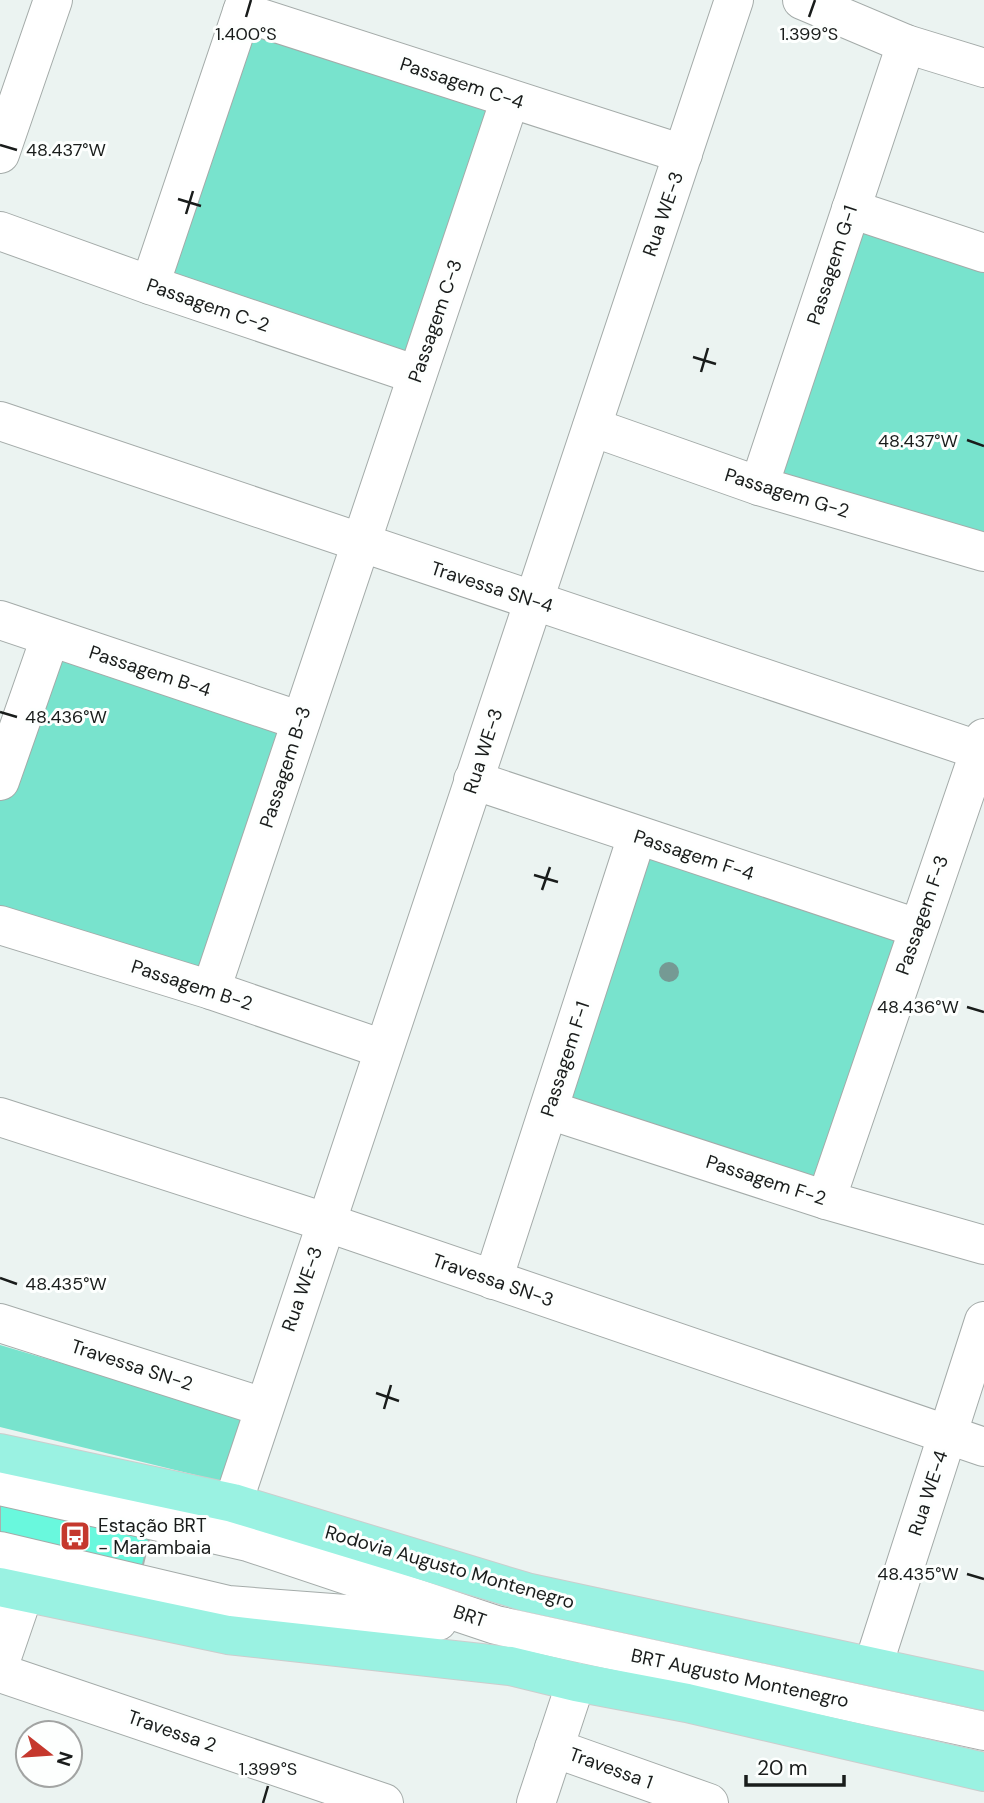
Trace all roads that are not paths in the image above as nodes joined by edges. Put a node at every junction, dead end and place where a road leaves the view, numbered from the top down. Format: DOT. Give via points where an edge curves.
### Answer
graph roads {
  1 [pos="53,0"];
  2 [pos="734,0"];
  3 [pos="802,0"];
  4 [pos="244,6"];
  5 [pos="906,44"];
  6 [pos="984,68"];
  7 [pos="510,99"];
  8 [pos="0,154"];
  9 [pos="683,154"];
  10 [pos="851,209"];
  11 [pos="0,231"];
  12 [pos="984,253"];
  13 [pos="150,285"];
  14 [pos="417,375"];
  15 [pos="0,421"];
  16 [pos="592,427"];
  17 [pos="759,486"];
  18 [pos="358,543"];
  19 [pos="984,552"];
  20 [pos="533,600"];
  21 [pos="0,620"];
  22 [pos="50,638"];
  23 [pos="301,721"];
  24 [pos="983,747"];
  25 [pos="473,780"];
  26 [pos="0,781"];
  27 [pos="637,836"];
  28 [pos="0,925"];
  29 [pos="917,928"];
  30 [pos="211,990"];
  31 [pos="383,1049"];
  32 [pos="549,1110"];
  33 [pos="0,1117"];
  34 [pos="826,1200"];
  35 [pos="325,1222"];
  36 [pos="984,1245"];
  37 [pos="492,1280"];
  38 [pos="984,1321"];
  39 [pos="0,1323"];
  40 [pos="263,1407"];
  41 [pos="947,1435"];
  42 [pos="984,1447"];
  43 [pos="0,1453"];
  44 [pos="0,1486"];
  45 [pos="233,1503"];
  46 [pos="0,1551"];
  47 [pos="12,1590"];
  48 [pos="496,1625"];
  49 [pos="0,1663"];
  50 [pos="873,1666"];
  51 [pos="0,1672"];
  52 [pos="576,1682"];
  53 [pos="984,1691"];
  54 [pos="984,1731"];
  55 [pos="554,1748"];
  56 [pos="984,1772"];
  57 [pos="384,1803"];
  58 [pos="536,1803"];
  59 [pos="709,1803"];
  1 -- 8 [label="street"];
  2 -- 9 [label="street, Rua WE-3"];
  3 -- 5 [label="street"];
  4 -- 7 [label="street, Passagem C-4"];
  4 -- 13 [label="street"];
  5 -- 6 [label="street"];
  5 -- 10 [label="street, Passagem G-1"];
  7 -- 9 [label="street, Passagem C-4"];
  7 -- 14 [label="street, Passagem C-3"];
  9 -- 16 [label="street, Rua WE-3"];
  10 -- 12 [label="street"];
  10 -- 17 [label="street, Passagem G-1"];
  11 -- 13 [label="street, Passagem C-2"];
  13 -- 14 [label="street, Passagem C-2"];
  14 -- 18 [label="street, Passagem C-3"];
  15 -- 18 [label="street, Travessa SN-4"];
  16 -- 17 [label="street, Passagem G-2"];
  16 -- 20 [label="street, Rua WE-3"];
  17 -- 19 [label="street, Passagem G-2"];
  18 -- 20 [label="street, Travessa SN-4"];
  18 -- 23 [label="street, Passagem B-3"];
  20 -- 24 [label="street, Travessa SN-4"];
  20 -- 25 [label="street, Rua WE-3"];
  21 -- 22 [label="street, Passagem B-4"];
  22 -- 23 [label="street, Passagem B-4"];
  22 -- 26 [label="street"];
  23 -- 30 [label="street, Passagem B-3"];
  24 -- 29 [label="street, Passagem F-3"];
  25 -- 27 [label="street, Passagem F-4"];
  25 -- 31 [label="street, Rua WE-3"];
  27 -- 29 [label="street, Passagem F-4"];
  27 -- 32 [label="street, Passagem F-1"];
  28 -- 30 [label="street, Passagem B-2"];
  29 -- 34 [label="street, Passagem F-3"];
  30 -- 31 [label="street, Passagem B-2"];
  31 -- 35 [label="street, Rua WE-3"];
  32 -- 34 [label="street, Passagem F-2"];
  32 -- 37 [label="street, Passagem F-1"];
  33 -- 35 [label="street, Travessa SN-3"];
  34 -- 36 [label="street, Passagem F-2"];
  35 -- 37 [label="street, Travessa SN-3"];
  35 -- 40 [label="street, Rua WE-3"];
  37 -- 41 [label="street, Travessa SN-3"];
  38 -- 41 [label="street, Rua WE-4"];
  39 -- 40 [label="street, Travessa SN-2"];
  40 -- 45 [label="street, Rua WE-3"];
  41 -- 42 [label="street, Travessa SN-3"];
  41 -- 50 [label="street, Rua WE-4"];
  43 -- 45 [label="main road, Rodovia Augusto Montenegro"];
  44 -- 48 [label="street, BRT" via="248,1542"];
  45 -- 50 [label="main road, Rodovia Augusto Montenegro" via="526,1592"];
  46 -- 48 [label="street, BRT" via="228,1605"];
  47 -- 49 [label="street"];
  47 -- 52 [label="main road" via="228,1635 510,1666"];
  48 -- 54 [label="street, BRT Augusto Montenegro"];
  50 -- 53 [label="main road, Rodovia Augusto Montenegro"];
  51 -- 57 [label="street, Travessa 2"];
  52 -- 55 [label="street"];
  52 -- 56 [label="main road"];
  55 -- 58 [label="street"];
  55 -- 59 [label="street, Travessa 1"];
}
